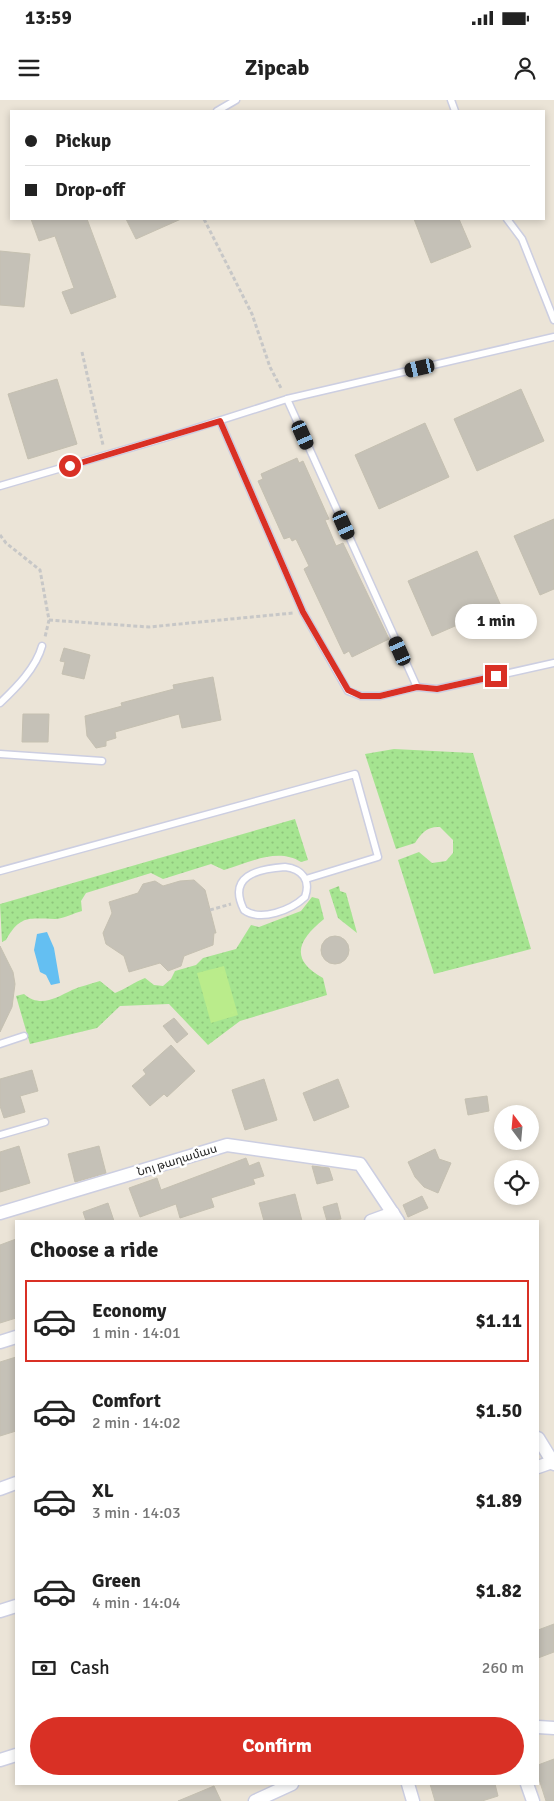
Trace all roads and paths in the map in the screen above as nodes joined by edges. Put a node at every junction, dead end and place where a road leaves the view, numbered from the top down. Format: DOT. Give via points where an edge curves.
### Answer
graph roads {
  1 [pos="236,100"];
  2 [pos="219,110"];
  3 [pos="205,220"];
  4 [pos="508,220"];
  5 [pos="554,320"];
  6 [pos="554,337"];
  7 [pos="82,352"];
  8 [pos="286,399"];
  9 [pos="220,421"];
  10 [pos="106,456"];
  11 [pos="0,486"];
  12 [pos="0,535"];
  13 [pos="303,612"];
  14 [pos="49,620"];
  15 [pos="42,646"];
  16 [pos="554,663"];
  17 [pos="417,687"];
  18 [pos="0,703"];
  19 [pos="0,754"];
  20 [pos="102,761"];
  21 [pos="0,871"];
  22 [pos="306,880"];
  23 [pos="228,905"];
  24 [pos="210,910"];
  25 [pos="24,1036"];
  26 [pos="0,1044"];
  27 [pos="45,1122"];
  28 [pos="0,1135"];
  29 [pos="0,1213"];
  30 [pos="396,1217"];
  31 [pos="377,1220"];
  32 [pos="15,1337"];
  33 [pos="0,1342"];
  34 [pos="539,1440"];
  35 [pos="553,1463"];
  36 [pos="539,1466"];
  37 [pos="15,1483"];
  38 [pos="0,1488"];
  39 [pos="15,1606"];
  40 [pos="0,1610"];
  41 [pos="539,1727"];
  42 [pos="554,1728"];
  43 [pos="15,1755"];
  44 [pos="0,1760"];
  45 [pos="290,1785"];
  46 [pos="408,1785"];
  47 [pos="527,1785"];
  48 [pos="255,1801"];
  49 [pos="412,1801"];
  50 [pos="533,1801"];
  1 -- 2 [label="lane"];
  3 -- 8 [label="path" via="252,314 270,367"];
  4 -- 5 [label="lane" via="522,239"];
  6 -- 8 [label="lane"];
  7 -- 10 [label="path"];
  8 -- 9 [label="lane"];
  8 -- 17 [label="lane"];
  9 -- 10 [label="lane"];
  9 -- 13 [label="lane"];
  10 -- 11 [label="lane"];
  12 -- 14 [label="path" via="40,570"];
  13 -- 14 [label="path" via="149,627"];
  13 -- 17 [label="lane" via="348,690 361,696 380,696"];
  14 -- 15 [label="path"];
  15 -- 18 [label="lane" via="39,657"];
  16 -- 17 [label="lane" via="437,689"];
  19 -- 20 [label="lane"];
  21 -- 22 [label="lane" via="355,774 378,857"];
  22 -- 22 [label="lane" via="300,871 292,868 273,868 252,874 240,882 239,901 244,910 256,915 288,908 304,897"];
  23 -- 24 [label="path"];
  25 -- 26 [label="lane"];
  27 -- 28 [label="lane"];
  29 -- 30 [label="street, Նոյ թաղամաս" via="227,1145 360,1164"];
  30 -- 31 [label="street, Նոյ թաղամաս"];
  32 -- 33 [label="street"];
  34 -- 35 [label="street"];
  35 -- 36 [label="street"];
  37 -- 38 [label="street"];
  39 -- 40 [label="street"];
  41 -- 42 [label="street"];
  43 -- 44 [label="street"];
  45 -- 48 [label="street"];
  46 -- 49 [label="street"];
  47 -- 50 [label="street"];
}
